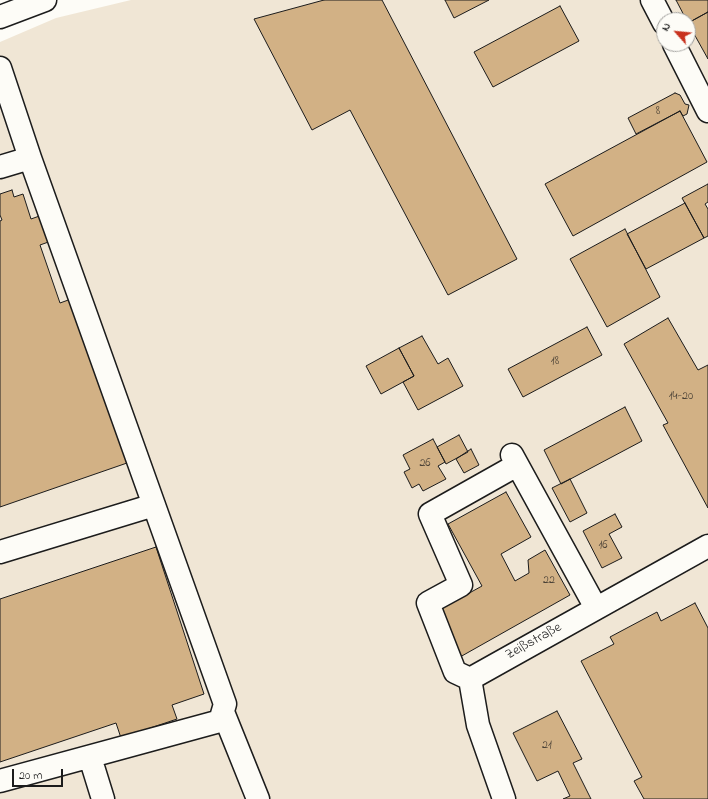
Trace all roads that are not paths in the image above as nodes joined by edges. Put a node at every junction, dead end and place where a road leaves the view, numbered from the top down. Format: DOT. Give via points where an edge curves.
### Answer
graph roads {
  1 [pos="45,0"];
  2 [pos="652,0"];
  3 [pos="658,12"];
  4 [pos="0,17"];
  5 [pos="678,52"];
  6 [pos="0,68"];
  7 [pos="708,111"];
  8 [pos="30,158"];
  9 [pos="0,168"];
  10 [pos="154,506"];
  11 [pos="708,546"];
  12 [pos="0,552"];
  13 [pos="596,608"];
  14 [pos="470,679"];
  15 [pos="222,712"];
  16 [pos="90,757"];
  17 [pos="0,781"];
  18 [pos="103,799"];
  19 [pos="258,799"];
  20 [pos="504,799"];
  1 -- 4 [label="street"];
  2 -- 3 [label="street"];
  5 -- 7 [label="street"];
  6 -- 8 [label="street"];
  8 -- 9 [label="street"];
  8 -- 10 [label="street"];
  10 -- 12 [label="street"];
  10 -- 15 [label="street" via="225,704"];
  11 -- 13 [label="street, Zeißstraße"];
  13 -- 14 [label="street, Zeißstraße"];
  13 -- 14 [label="street" via="515,460 430,514 461,585 428,603 455,672"];
  14 -- 20 [label="street" via="478,725"];
  15 -- 16 [label="street" via="220,721"];
  15 -- 19 [label="street"];
  16 -- 17 [label="street"];
  16 -- 18 [label="street"];
}
